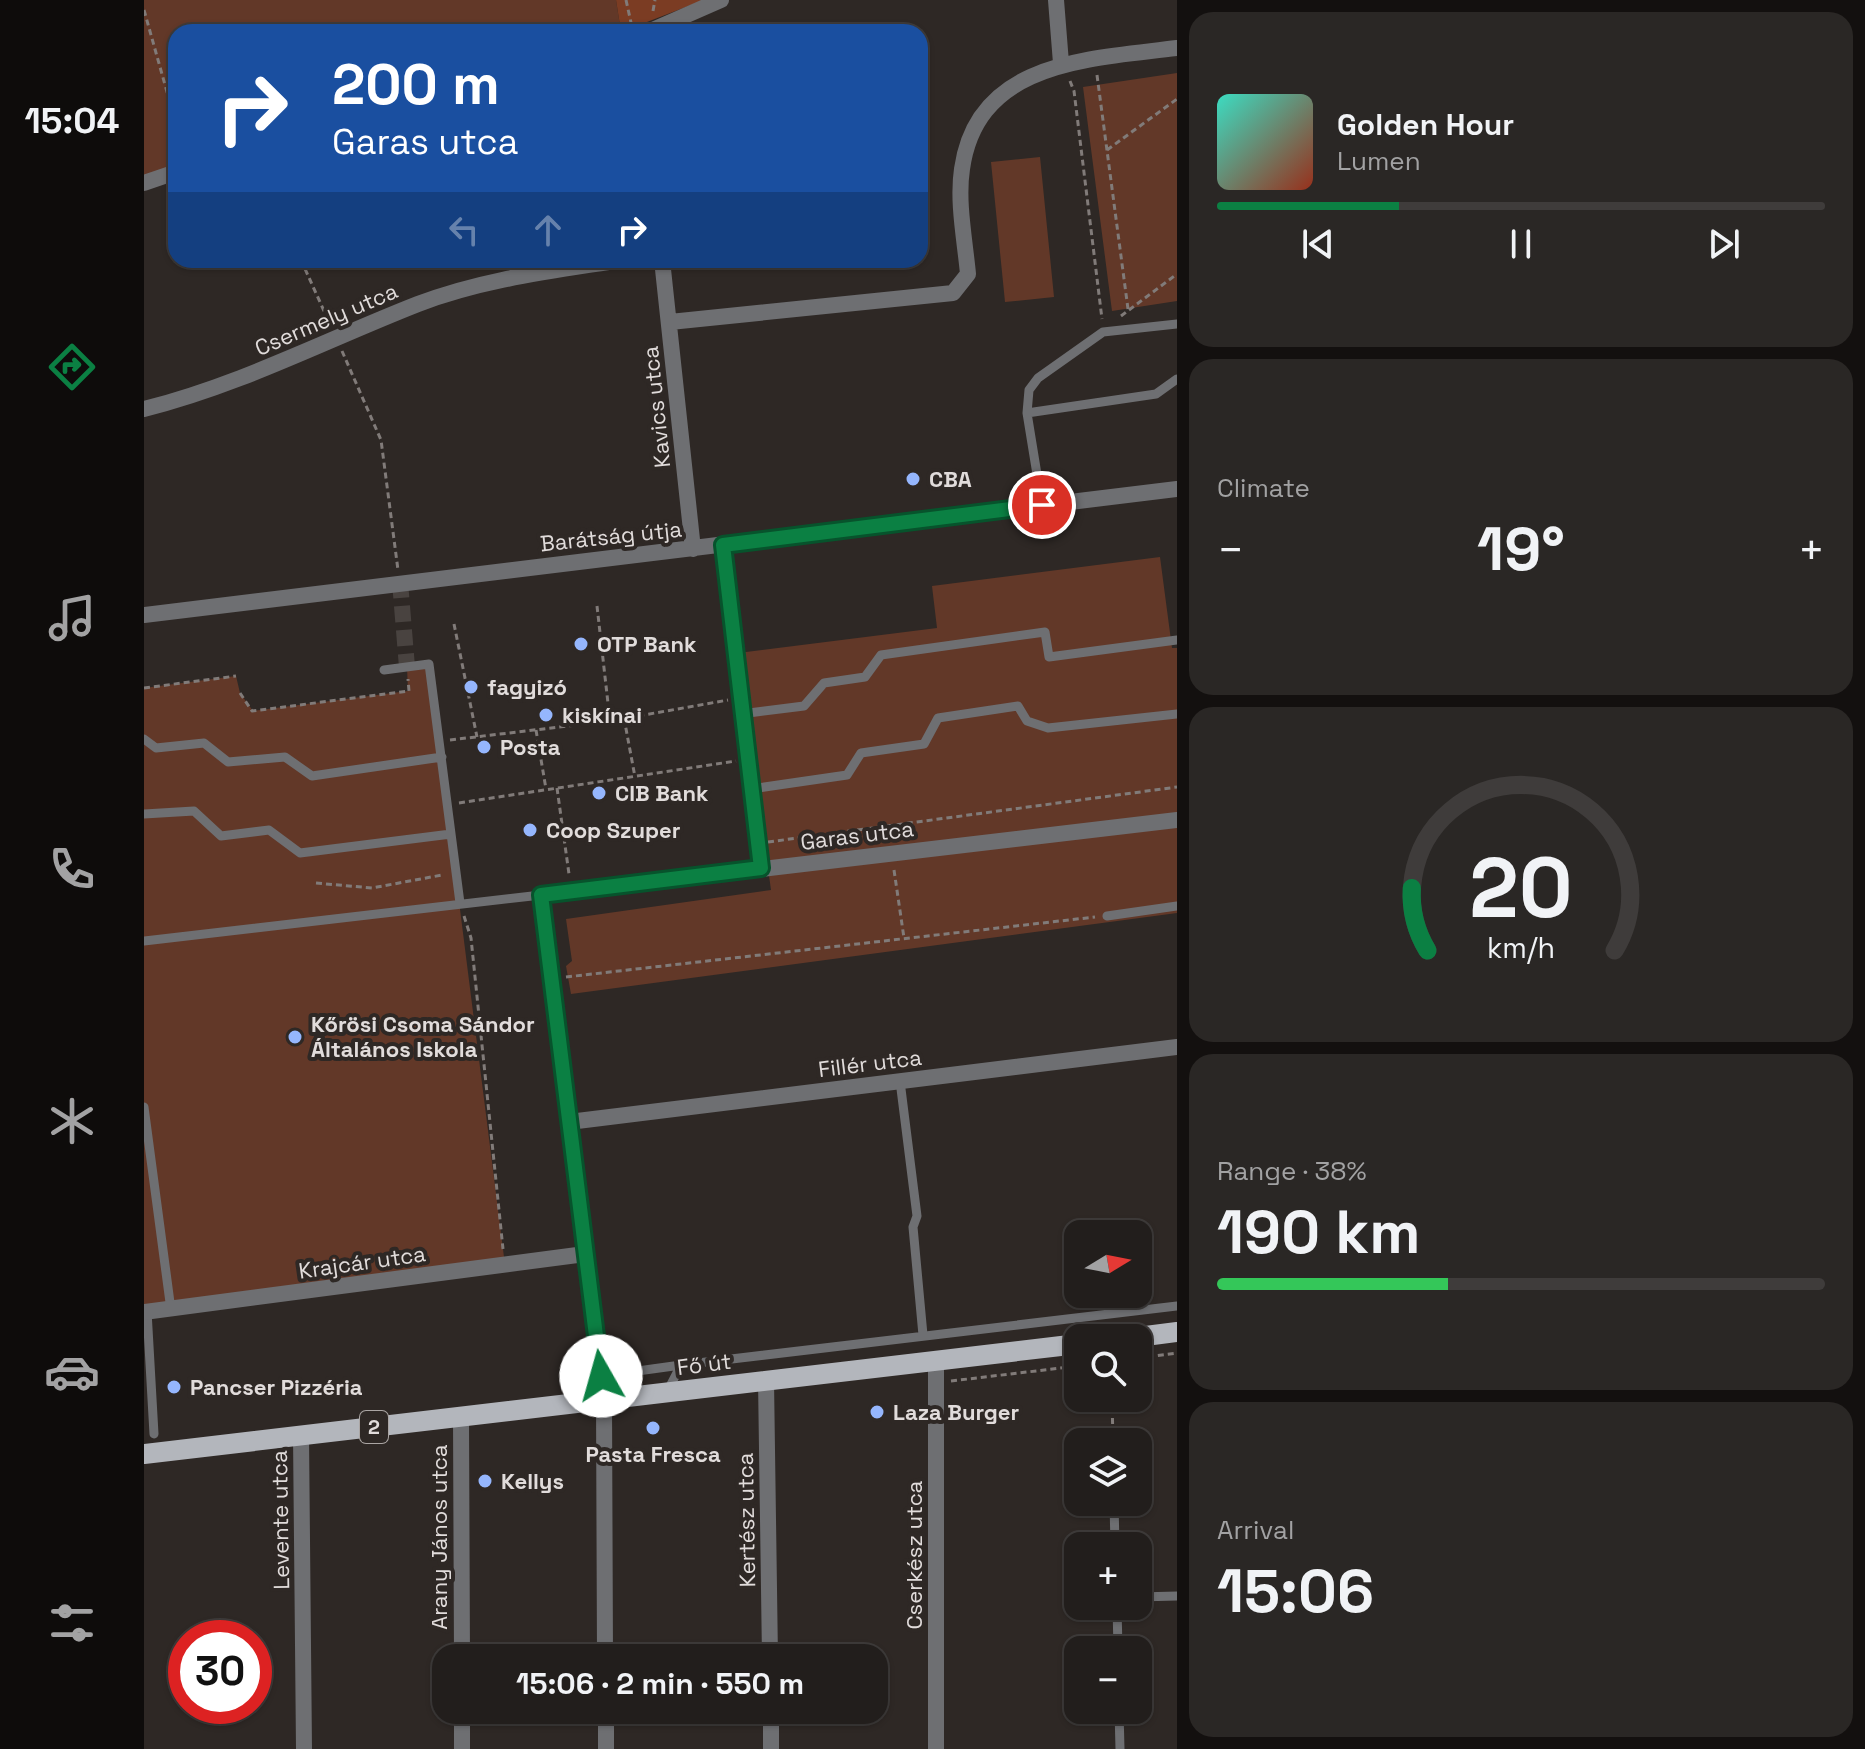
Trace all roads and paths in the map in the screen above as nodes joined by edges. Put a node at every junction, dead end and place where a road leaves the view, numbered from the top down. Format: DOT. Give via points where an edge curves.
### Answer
graph roads {
  1 [pos="626,0"];
  2 [pos="721,0"];
  3 [pos="1056,0"];
  4 [pos="144,10"];
  5 [pos="631,24"];
  6 [pos="666,24"];
  7 [pos="1177,48"];
  8 [pos="1094,59"];
  9 [pos="1061,63"];
  10 [pos="168,96"];
  11 [pos="1177,99"];
  12 [pos="1107,150"];
  13 [pos="168,175"];
  14 [pos="144,183"];
  15 [pos="576,268"];
  16 [pos="663,268"];
  17 [pos="1177,274"];
  18 [pos="1128,309"];
  19 [pos="670,322"];
  20 [pos="1177,324"];
  21 [pos="1103,332"];
  22 [pos="1177,379"];
  23 [pos="144,409"];
  24 [pos="1027,413"];
  25 [pos="381,440"];
  26 [pos="1177,489"];
  27 [pos="1042,505"];
  28 [pos="723,545"];
  29 [pos="693,549"];
  30 [pos="400,582"];
  31 [pos="597,606"];
  32 [pos="144,615"];
  33 [pos="454,624"];
  34 [pos="1177,640"];
  35 [pos="407,667"];
  36 [pos="384,670"];
  37 [pos="236,676"];
  38 [pos="144,688"];
  39 [pos="240,693"];
  40 [pos="739,698"];
  41 [pos="741,714"];
  42 [pos="1177,714"];
  43 [pos="624,718"];
  44 [pos="610,721"];
  45 [pos="536,730"];
  46 [pos="477,737"];
  47 [pos="144,739"];
  48 [pos="440,741"];
  49 [pos="442,757"];
  50 [pos="747,759"];
  51 [pos="635,777"];
  52 [pos="1177,787"];
  53 [pos="557,788"];
  54 [pos="751,789"];
  55 [pos="546,790"];
  56 [pos="447,804"];
  57 [pos="144,814"];
  58 [pos="1177,820"];
  59 [pos="451,834"];
  60 [pos="758,843"];
  61 [pos="892,853"];
  62 [pos="761,868"];
  63 [pos="456,872"];
  64 [pos="316,883"];
  65 [pos="571,890"];
  66 [pos="541,895"];
  67 [pos="460,903"];
  68 [pos="1177,906"];
  69 [pos="1107,916"];
  70 [pos="904,938"];
  71 [pos="144,941"];
  72 [pos="551,979"];
  73 [pos="1177,1047"];
  74 [pos="900,1081"];
  75 [pos="144,1107"];
  76 [pos="569,1122"];
  77 [pos="585,1254"];
  78 [pos="505,1265"];
  79 [pos="1174,1309"];
  80 [pos="171,1310"];
  81 [pos="146,1312"];
  82 [pos="1177,1332"];
  83 [pos="923,1335"];
  84 [pos="1152,1335"];
  85 [pos="1064,1346"];
  86 [pos="1177,1353"];
  87 [pos="1152,1356"];
  88 [pos="936,1362"];
  89 [pos="681,1365"];
  90 [pos="1064,1368"];
  91 [pos="623,1373"];
  92 [pos="601,1376"];
  93 [pos="766,1380"];
  94 [pos="936,1383"];
  95 [pos="667,1392"];
  96 [pos="604,1400"];
  97 [pos="461,1417"];
  98 [pos="154,1434"];
  99 [pos="301,1435"];
  100 [pos="144,1454"];
  101 [pos="1177,1596"];
  102 [pos="1152,1597"];
  103 [pos="462,1644"];
  104 [pos="605,1644"];
  105 [pos="770,1644"];
  106 [pos="462,1724"];
  107 [pos="606,1724"];
  108 [pos="771,1724"];
  109 [pos="1119,1724"];
  110 [pos="304,1749"];
  111 [pos="462,1749"];
  112 [pos="606,1749"];
  113 [pos="771,1749"];
  114 [pos="936,1749"];
  115 [pos="1120,1749"];
  1 -- 5 [label="path"];
  2 -- 6 [label="street"];
  3 -- 9 [label="street"];
  4 -- 10 [label="path"];
  7 -- 8 [label="street"];
  8 -- 9 [label="street"];
  8 -- 12 [label="path"];
  9 -- 19 [label="street" via="1028,75 980,117 969,140 961,171 968,274 953,293"];
  9 -- 21 [label="path" via="1074,91"];
  11 -- 12 [label="path"];
  12 -- 18 [label="path"];
  13 -- 14 [label="street"];
  15 -- 23 [label="street, Csermely utca" via="476,286 419,304 192,397"];
  16 -- 19 [label="street, Kavics utca"];
  17 -- 18 [label="path"];
  18 -- 21 [label="path"];
  19 -- 29 [label="street, Kavics utca"];
  20 -- 21 [label="lane"];
  21 -- 24 [label="lane" via="1038,378 1029,390"];
  22 -- 24 [label="lane" via="1156,394"];
  24 -- 27 [label="lane"];
  25 -- 30 [label="path"];
  26 -- 27 [label="street, Barátság útja"];
  27 -- 28 [label="street, Barátság útja"];
  28 -- 29 [label="street, Barátság útja"];
  28 -- 40 [label="lane"];
  29 -- 30 [label="street, Barátság útja"];
  30 -- 32 [label="street, Barátság útja"];
  31 -- 44 [label="path"];
  33 -- 46 [label="path"];
  34 -- 41 [label="lane" via="1049,657 1045,632 881,655 865,677 824,683 804,706"];
  35 -- 36 [label="lane"];
  35 -- 39 [label="path" via="409,691 252,711"];
  35 -- 48 [label="lane" via="429,664"];
  37 -- 38 [label="path"];
  40 -- 41 [label="lane"];
  40 -- 43 [label="path"];
  41 -- 50 [label="lane"];
  42 -- 54 [label="lane" via="1048,728 1027,721 1018,706 938,718 924,744 861,753 847,775"];
  43 -- 44 [label="path"];
  43 -- 51 [label="path"];
  44 -- 45 [label="path"];
  45 -- 46 [label="path"];
  45 -- 55 [label="path"];
  46 -- 48 [label="path"];
  47 -- 49 [label="lane" via="156,748 204,743 228,762 285,757 312,776"];
  48 -- 49 [label="lane"];
  49 -- 56 [label="lane"];
  50 -- 51 [label="path"];
  50 -- 54 [label="lane"];
  51 -- 53 [label="path"];
  52 -- 60 [label="path"];
  53 -- 55 [label="path"];
  53 -- 65 [label="path"];
  54 -- 60 [label="lane"];
  55 -- 56 [label="path"];
  56 -- 59 [label="lane"];
  57 -- 59 [label="lane" via="194,811 221,836 269,830 300,853"];
  58 -- 61 [label="street, Garas utca"];
  59 -- 63 [label="lane"];
  60 -- 62 [label="lane"];
  61 -- 62 [label="street, Garas utca"];
  61 -- 70 [label="path"];
  62 -- 65 [label="street, Garas utca"];
  63 -- 64 [label="path" via="372,888"];
  63 -- 67 [label="lane"];
  65 -- 66 [label="street, Garas utca"];
  66 -- 67 [label="lane"];
  66 -- 72 [label="street"];
  67 -- 71 [label="lane"];
  67 -- 78 [label="path" via="471,938"];
  68 -- 69 [label="lane"];
  69 -- 70 [label="path"];
  70 -- 72 [label="path"];
  72 -- 76 [label="street"];
  73 -- 74 [label="street, Fillér utca"];
  74 -- 76 [label="street, Fillér utca"];
  74 -- 83 [label="lane" via="917,1216 913,1227"];
  75 -- 80 [label="lane"];
  76 -- 77 [label="street"];
  77 -- 78 [label="street, Krajcár utca"];
  77 -- 92 [label="street"];
  78 -- 80 [label="street, Krajcár utca"];
  79 -- 83 [label="lane"];
  80 -- 81 [label="street, Krajcár utca"];
  81 -- 98 [label="lane"];
  82 -- 84 [label="main road"];
  83 -- 89 [label="lane"];
  85 -- 88 [label="main road, Fő út / 2"];
  86 -- 87 [label="path"];
  88 -- 93 [label="main road, Fő út / 2"];
  88 -- 94 [label="street, Cserkész utca"];
  89 -- 91 [label="lane"];
  89 -- 95 [label="lane"];
  90 -- 94 [label="path"];
  91 -- 92 [label="street"];
  92 -- 96 [label="street"];
  93 -- 95 [label="main road, Fő út / 2"];
  93 -- 105 [label="street, Kertész utca"];
  94 -- 114 [label="street, Cserkész utca"];
  95 -- 96 [label="main road, Fő út / 2"];
  96 -- 97 [label="main road, Fő út / 2"];
  96 -- 104 [label="street"];
  97 -- 99 [label="main road, Fő út / 2"];
  97 -- 103 [label="street, Arany János utca"];
  99 -- 100 [label="main road, Fő út / 2"];
  99 -- 110 [label="street, Levente utca"];
  101 -- 102 [label="lane"];
  106 -- 111 [label="street"];
  107 -- 112 [label="street"];
  108 -- 113 [label="street"];
  109 -- 115 [label="lane"];
}
